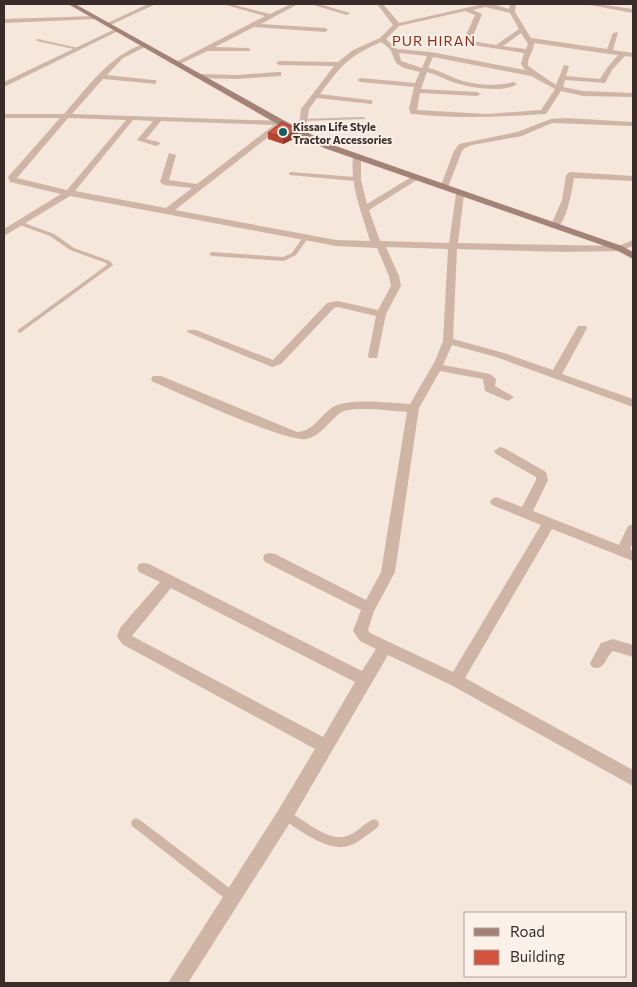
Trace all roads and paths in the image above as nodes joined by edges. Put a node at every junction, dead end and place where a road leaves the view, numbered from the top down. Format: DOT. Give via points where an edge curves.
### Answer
graph roads {
  1 [pos="71,4"];
  2 [pos="153,4"];
  3 [pos="225,4"];
  4 [pos="295,4"];
  5 [pos="313,4"];
  6 [pos="335,4"];
  7 [pos="380,4"];
  8 [pos="488,4"];
  9 [pos="514,4"];
  10 [pos="587,4"];
  11 [pos="328,8"];
  12 [pos="467,10"];
  13 [pos="633,11"];
  14 [pos="512,12"];
  15 [pos="347,13"];
  16 [pos="270,16"];
  17 [pos="95,18"];
  18 [pos="4,21"];
  19 [pos="397,24"];
  20 [pos="106,25"];
  21 [pos="252,25"];
  22 [pos="325,30"];
  23 [pos="522,30"];
  24 [pos="115,31"];
  25 [pos="616,33"];
  26 [pos="382,39"];
  27 [pos="38,40"];
  28 [pos="530,40"];
  29 [pos="143,46"];
  30 [pos="78,48"];
  31 [pos="205,48"];
  32 [pos="496,48"];
  33 [pos="248,50"];
  34 [pos="397,51"];
  35 [pos="529,52"];
  36 [pos="609,52"];
  37 [pos="431,54"];
  38 [pos="623,54"];
  39 [pos="633,55"];
  40 [pos="279,63"];
  41 [pos="176,64"];
  42 [pos="340,64"];
  43 [pos="566,66"];
  44 [pos="424,69"];
  45 [pos="278,74"];
  46 [pos="533,74"];
  47 [pos="197,76"];
  48 [pos="101,77"];
  49 [pos="562,78"];
  50 [pos="360,80"];
  51 [pos="6,82"];
  52 [pos="153,82"];
  53 [pos="513,84"];
  54 [pos="417,88"];
  55 [pos="558,90"];
  56 [pos="477,94"];
  57 [pos="633,95"];
  58 [pos="316,96"];
  59 [pos="370,102"];
  60 [pos="543,112"];
  61 [pos="4,116"];
  62 [pos="65,117"];
  63 [pos="130,118"];
  64 [pos="160,118"];
  65 [pos="363,118"];
  66 [pos="302,120"];
  67 [pos="551,121"];
  68 [pos="282,123"];
  69 [pos="633,124"];
  70 [pos="301,133"];
  71 [pos="156,144"];
  72 [pos="172,155"];
  73 [pos="357,157"];
  74 [pos="291,174"];
  75 [pos="416,178"];
  76 [pos="355,179"];
  77 [pos="633,180"];
  78 [pos="200,187"];
  79 [pos="444,188"];
  80 [pos="68,193"];
  81 [pos="460,194"];
  82 [pos="365,209"];
  83 [pos="168,211"];
  84 [pos="19,223"];
  85 [pos="556,225"];
  86 [pos="4,233"];
  87 [pos="305,238"];
  88 [pos="633,243"];
  89 [pos="378,245"];
  90 [pos="453,245"];
  91 [pos="619,248"];
  92 [pos="212,254"];
  93 [pos="633,256"];
  94 [pos="381,314"];
  95 [pos="582,328"];
  96 [pos="20,331"];
  97 [pos="192,332"];
  98 [pos="448,341"];
  99 [pos="373,356"];
  100 [pos="436,367"];
  101 [pos="556,375"];
  102 [pos="157,379"];
  103 [pos="508,397"];
  104 [pos="633,403"];
  105 [pos="413,408"];
  106 [pos="500,451"];
  107 [pos="496,502"];
  108 [pos="526,514"];
  109 [pos="549,523"];
  110 [pos="633,529"];
  111 [pos="628,554"];
  112 [pos="270,558"];
  113 [pos="144,568"];
  114 [pos="169,581"];
  115 [pos="369,608"];
  116 [pos="385,646"];
  117 [pos="633,651"];
  118 [pos="597,663"];
  119 [pos="365,680"];
  120 [pos="456,680"];
  121 [pos="325,746"];
  122 [pos="633,778"];
  123 [pos="285,815"];
  124 [pos="136,823"];
  125 [pos="374,824"];
  126 [pos="232,897"];
  127 [pos="177,983"];
  1 -- 17 [label="main road"];
  2 -- 20 [label="street"];
  3 -- 16 [label="street"];
  4 -- 16 [label="street"];
  5 -- 11 [label="street"];
  6 -- 11 [label="street"];
  7 -- 19 [label="street"];
  8 -- 12 [label="street"];
  8 -- 14 [label="street"];
  9 -- 14 [label="street"];
  10 -- 13 [label="street"];
  11 -- 15 [label="street"];
  12 -- 19 [label="street"];
  12 -- 32 [label="street" via="478,14 467,42"];
  14 -- 23 [label="street"];
  16 -- 21 [label="street"];
  17 -- 18 [label="street"];
  17 -- 20 [label="main road"];
  19 -- 26 [label="street"];
  20 -- 24 [label="main road"];
  21 -- 22 [label="street"];
  21 -- 31 [label="street"];
  23 -- 28 [label="street"];
  23 -- 32 [label="street"];
  24 -- 29 [label="main road"];
  24 -- 30 [label="street"];
  25 -- 36 [label="street"];
  26 -- 34 [label="street"];
  26 -- 42 [label="street" via="355,51"];
  27 -- 30 [label="lane"];
  28 -- 35 [label="street"];
  28 -- 36 [label="street"];
  29 -- 41 [label="main road"];
  29 -- 48 [label="street" via="121,57"];
  30 -- 51 [label="street"];
  31 -- 33 [label="street"];
  31 -- 41 [label="street"];
  32 -- 35 [label="street"];
  34 -- 37 [label="street"];
  34 -- 44 [label="street" via="398,62"];
  35 -- 46 [label="street" via="524,62"];
  36 -- 38 [label="street"];
  37 -- 44 [label="street"];
  37 -- 46 [label="street"];
  38 -- 39 [label="street"];
  38 -- 49 [label="street" via="602,81"];
  40 -- 42 [label="street"];
  41 -- 47 [label="main road"];
  42 -- 58 [label="street"];
  43 -- 49 [label="street"];
  44 -- 53 [label="street" via="464,82 504,87"];
  44 -- 54 [label="street"];
  45 -- 47 [label="street"];
  46 -- 55 [label="street"];
  47 -- 68 [label="main road"];
  48 -- 52 [label="street"];
  48 -- 62 [label="street"];
  49 -- 55 [label="street"];
  50 -- 54 [label="street"];
  54 -- 56 [label="street"];
  54 -- 60 [label="street" via="413,109 419,113 494,116"];
  55 -- 57 [label="street" via="579,94"];
  55 -- 60 [label="street"];
  58 -- 59 [label="street"];
  58 -- 66 [label="street" via="305,109"];
  60 -- 67 [label="street"];
  61 -- 62 [label="street"];
  62 -- 63 [label="street"];
  62 -- 80 [label="street" via="12,177 13,180"];
  63 -- 64 [label="street"];
  63 -- 80 [label="street"];
  64 -- 68 [label="street"];
  64 -- 71 [label="street" via="141,140"];
  65 -- 66 [label="lane"];
  66 -- 70 [label="street"];
  67 -- 69 [label="street"];
  67 -- 79 [label="street" via="519,134 462,146"];
  68 -- 70 [label="main road"];
  68 -- 78 [label="street"];
  70 -- 73 [label="main road"];
  72 -- 78 [label="street" via="164,182"];
  73 -- 75 [label="main road"];
  73 -- 76 [label="street"];
  74 -- 76 [label="lane"];
  75 -- 79 [label="main road"];
  75 -- 82 [label="street"];
  76 -- 82 [label="street"];
  77 -- 85 [label="street" via="570,174 566,200"];
  78 -- 83 [label="street"];
  79 -- 81 [label="main road"];
  80 -- 83 [label="street"];
  80 -- 84 [label="street"];
  81 -- 85 [label="main road"];
  81 -- 90 [label="street"];
  82 -- 89 [label="street"];
  83 -- 87 [label="street"];
  84 -- 86 [label="street"];
  84 -- 96 [label="lane" via="52,235 72,249 110,265"];
  85 -- 91 [label="main road"];
  87 -- 89 [label="street"];
  87 -- 92 [label="lane" via="294,254 284,259"];
  88 -- 91 [label="street"];
  89 -- 90 [label="street"];
  89 -- 94 [label="street" via="396,286"];
  90 -- 91 [label="street"];
  90 -- 98 [label="street"];
  91 -- 93 [label="main road"];
  94 -- 97 [label="street" via="330,305 272,364"];
  94 -- 99 [label="street"];
  95 -- 101 [label="street"];
  98 -- 100 [label="street"];
  98 -- 101 [label="street"];
  100 -- 103 [label="street" via="486,376 490,379 489,388"];
  100 -- 105 [label="street"];
  101 -- 104 [label="street"];
  102 -- 105 [label="street" via="304,437 312,434 339,408"];
  105 -- 115 [label="street" via="388,572"];
  106 -- 108 [label="street" via="542,475"];
  107 -- 108 [label="street"];
  108 -- 109 [label="street"];
  109 -- 111 [label="street"];
  109 -- 120 [label="street"];
  110 -- 111 [label="street"];
  112 -- 115 [label="street"];
  113 -- 114 [label="street"];
  114 -- 119 [label="street"];
  114 -- 121 [label="street" via="125,632 127,640"];
  115 -- 116 [label="street" via="360,631 365,637"];
  116 -- 119 [label="street"];
  116 -- 120 [label="street"];
  117 -- 118 [label="street" via="613,645 606,647"];
  119 -- 121 [label="street"];
  120 -- 122 [label="street"];
  121 -- 123 [label="street"];
  123 -- 125 [label="lane" via="338,843 348,841"];
  123 -- 126 [label="street"];
  124 -- 126 [label="lane"];
  126 -- 127 [label="street"];
}
